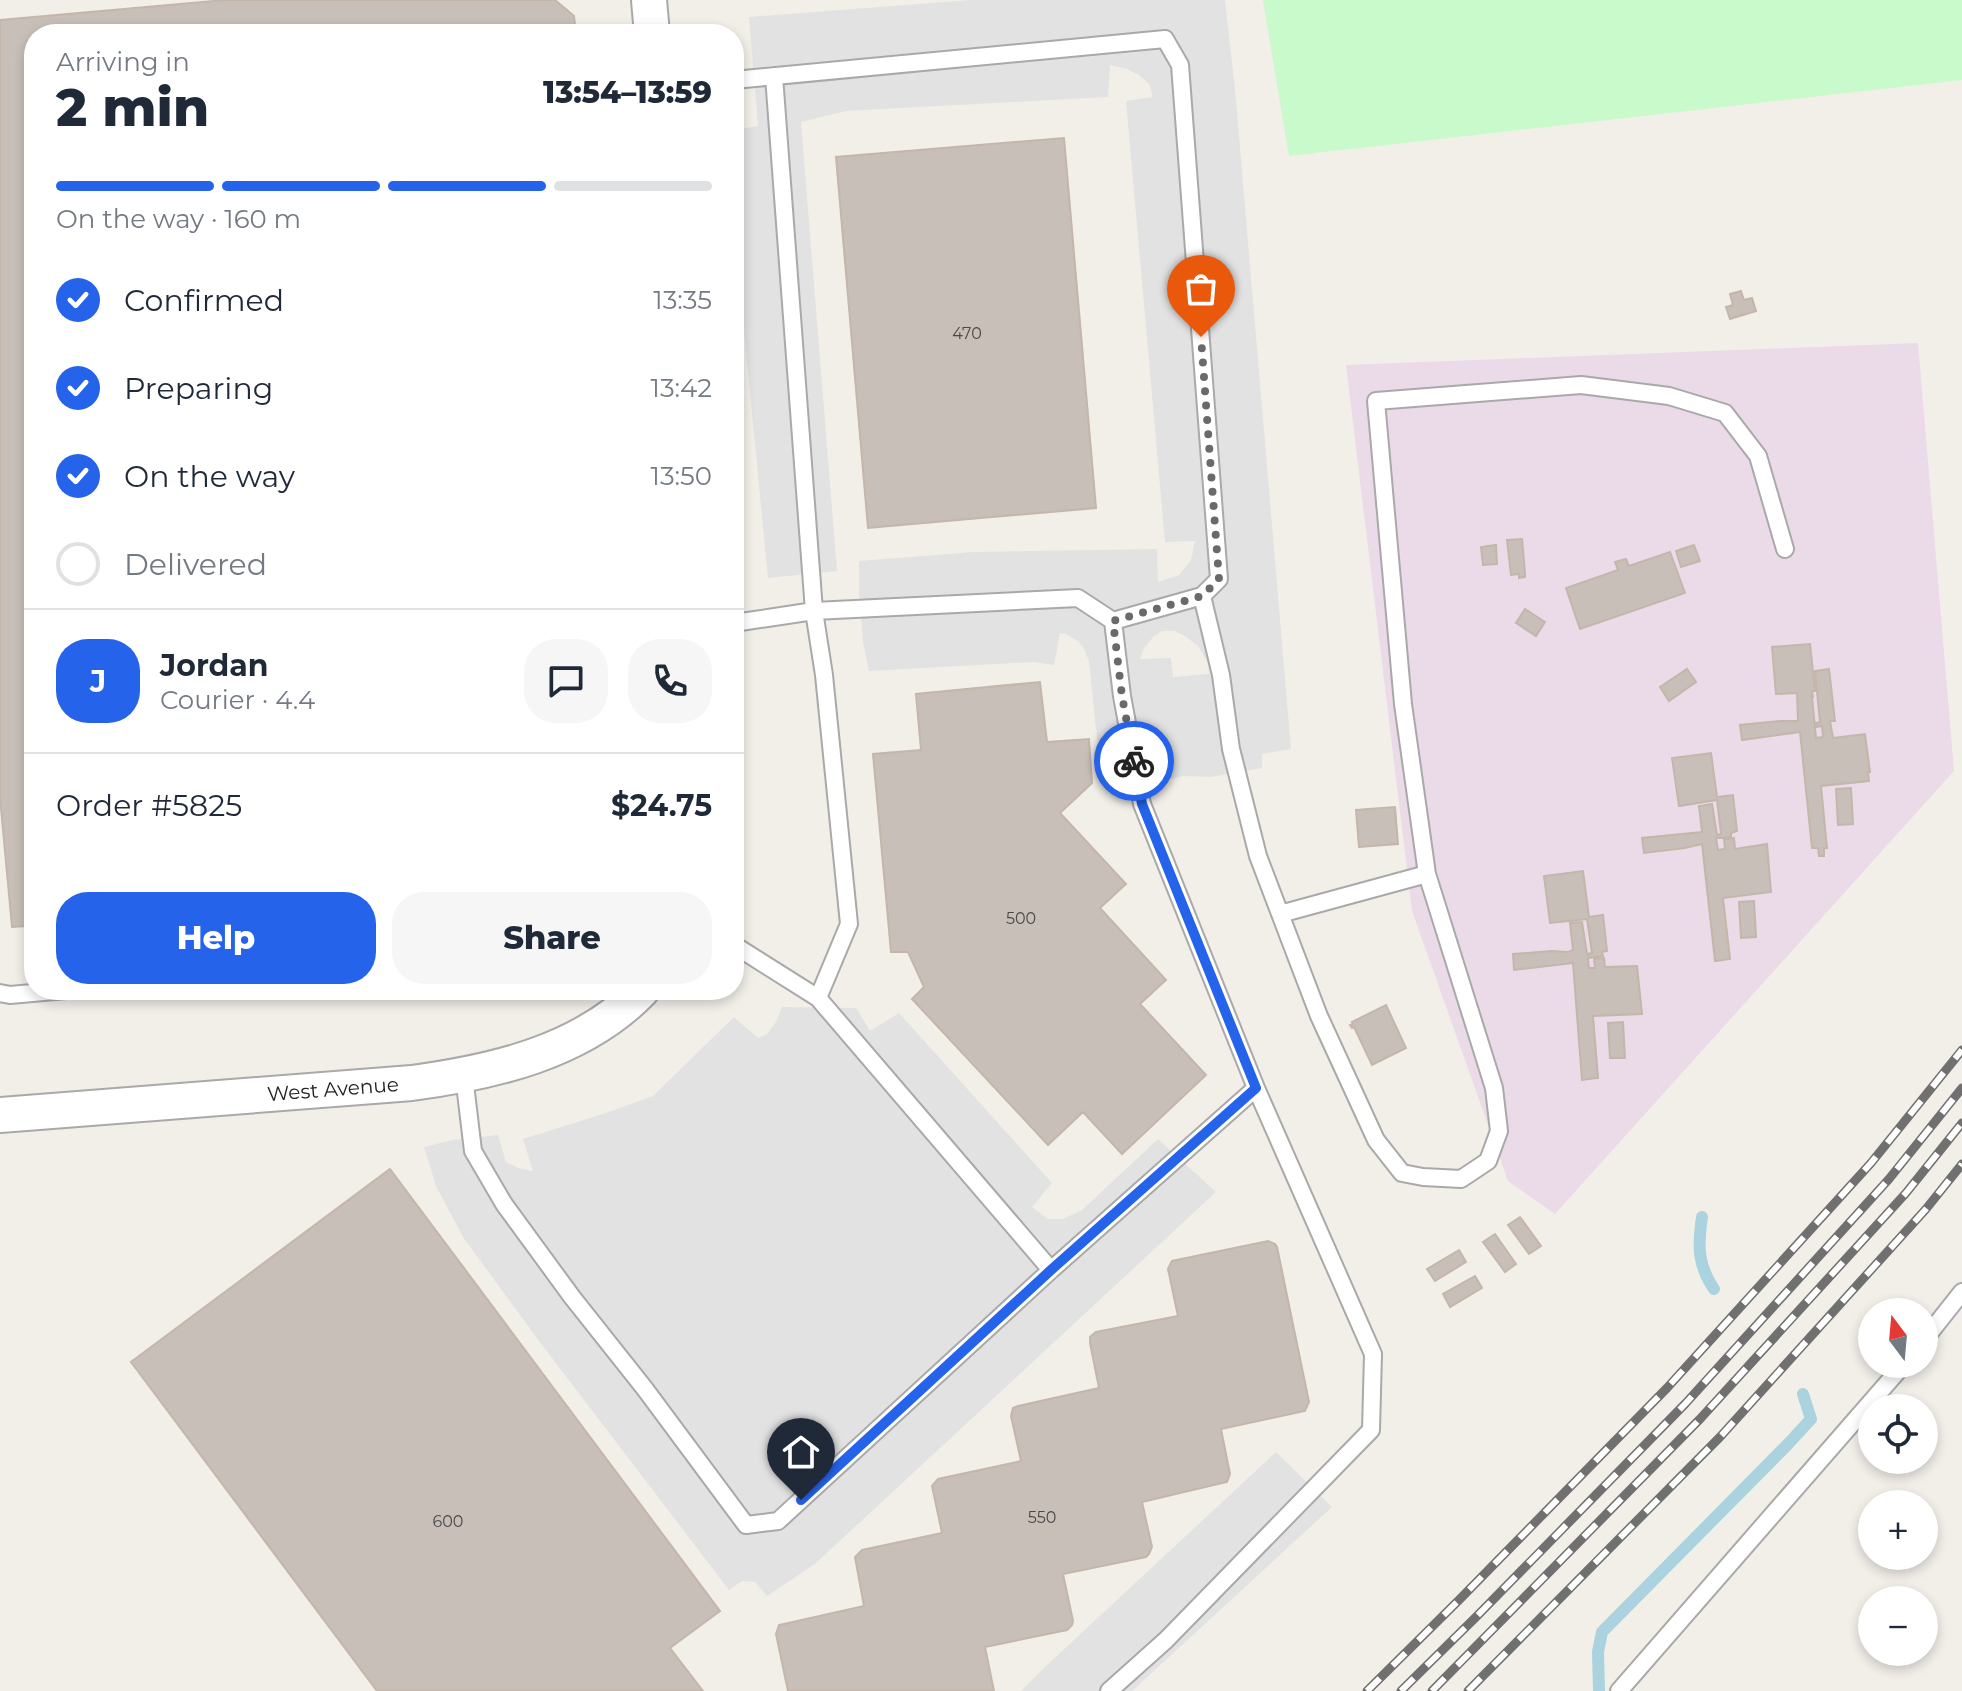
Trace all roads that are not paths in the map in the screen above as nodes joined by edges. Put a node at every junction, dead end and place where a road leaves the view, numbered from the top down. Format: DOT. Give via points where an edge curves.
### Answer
graph roads {
  1 [pos="649,0"];
  2 [pos="651,24"];
  3 [pos="774,76"];
  4 [pos="744,79"];
  5 [pos="1785,549"];
  6 [pos="1202,596"];
  7 [pos="814,611"];
  8 [pos="1113,621"];
  9 [pos="744,622"];
  10 [pos="1427,874"];
  11 [pos="1280,914"];
  12 [pos="744,951"];
  13 [pos="818,998"];
  14 [pos="632,1000"];
  15 [pos="464,1076"];
  16 [pos="1256,1088"];
  17 [pos="0,1115"];
  18 [pos="1051,1270"];
  19 [pos="1962,1292"];
  20 [pos="1938,1322"];
  21 [pos="1892,1378"];
  22 [pos="1109,1691"];
  23 [pos="1619,1691"];
  1 -- 2 [label="street"];
  3 -- 4 [label="lane"];
  3 -- 6 [label="lane" via="1165,39 1180,65 1219,579"];
  3 -- 7 [label="lane"];
  5 -- 10 [label="lane" via="1758,456 1725,413 1669,396 1581,385 1376,401 1403,704"];
  6 -- 8 [label="lane"];
  6 -- 11 [label="lane" via="1231,749 1258,856"];
  7 -- 8 [label="lane" via="1078,598"];
  7 -- 9 [label="lane"];
  7 -- 13 [label="lane" via="849,924"];
  8 -- 16 [label="lane" via="1142,804"];
  10 -- 11 [label="lane"];
  10 -- 11 [label="lane" via="1496,1102 1499,1131 1488,1161 1461,1179 1402,1173 1376,1140"];
  12 -- 13 [label="lane"];
  13 -- 18 [label="lane"];
  14 -- 15 [label="street, West Avenue" via="569,1042"];
  15 -- 17 [label="street, West Avenue"];
  15 -- 18 [label="lane" via="473,1151 504,1204 746,1525 778,1521"];
  16 -- 18 [label="lane"];
  16 -- 22 [label="lane" via="1373,1354 1371,1430 1166,1640"];
  19 -- 20 [label="lane"];
  21 -- 23 [label="lane"];
}
